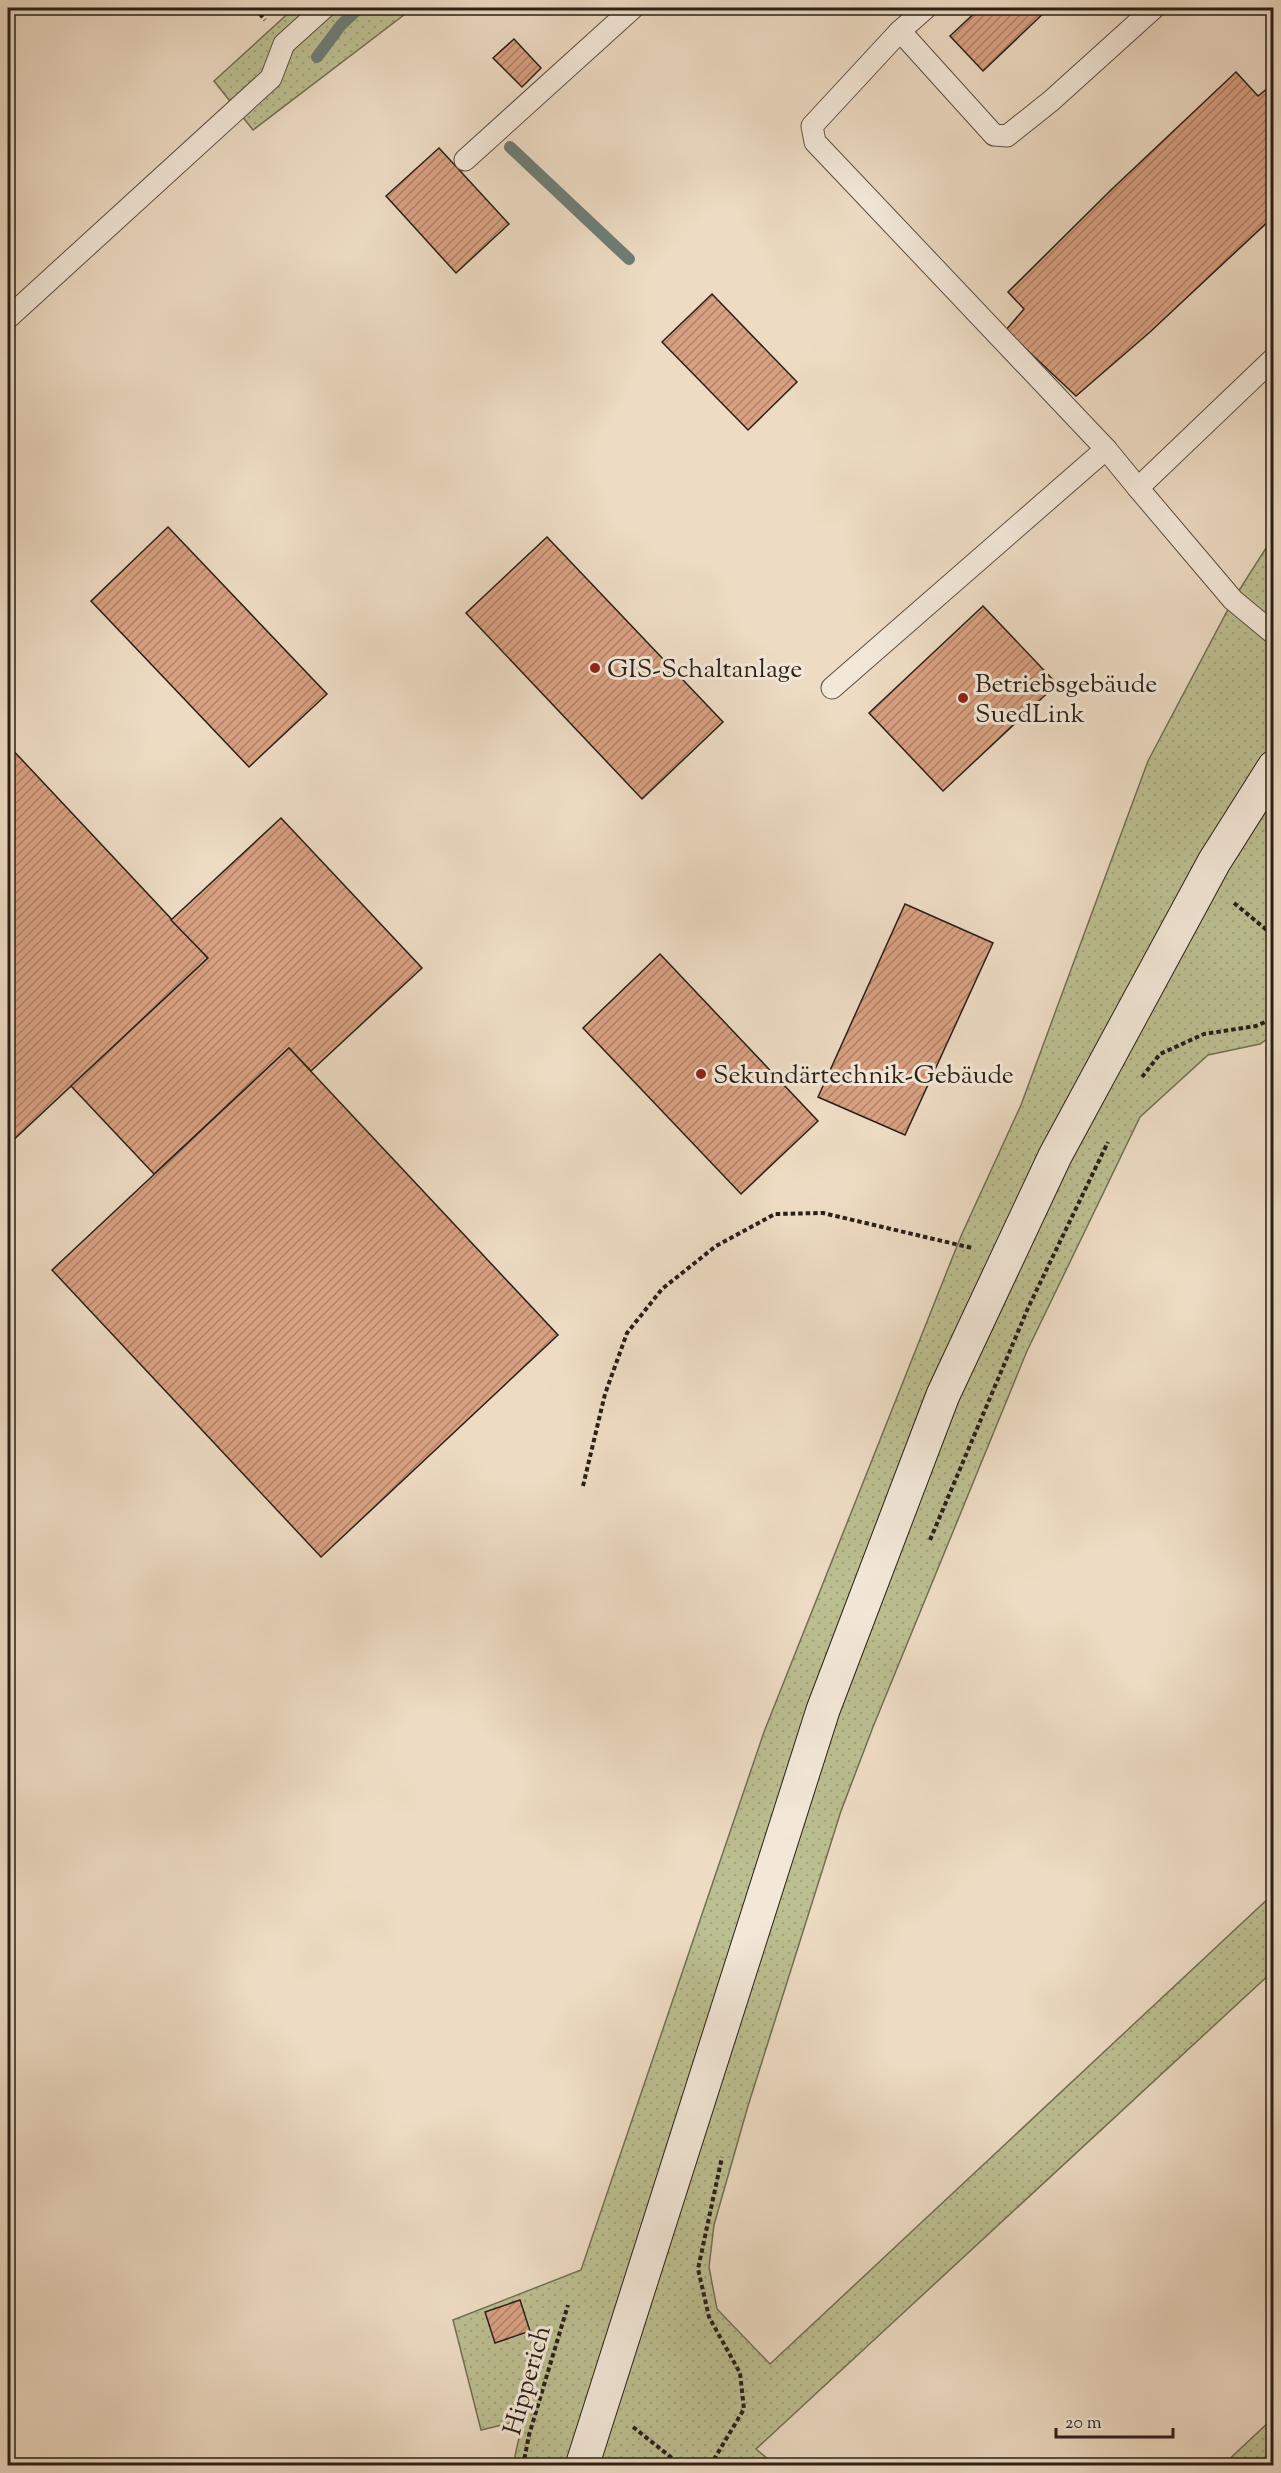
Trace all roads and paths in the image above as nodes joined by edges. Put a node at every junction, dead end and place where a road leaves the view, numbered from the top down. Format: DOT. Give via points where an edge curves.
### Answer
graph roads {
  1 [pos="324,8"];
  2 [pos="633,8"];
  3 [pos="926,8"];
  4 [pos="1154,8"];
  5 [pos="900,32"];
  6 [pos="465,160"];
  7 [pos="8,318"];
  8 [pos="1274,358"];
  9 [pos="1106,450"];
  10 [pos="1138,488"];
  11 [pos="1274,634"];
  12 [pos="832,688"];
  13 [pos="1274,767"];
  14 [pos="1206,879"];
  15 [pos="1274,936"];
  16 [pos="1274,1018"];
  17 [pos="1140,1080"];
  18 [pos="1108,1141"];
  19 [pos="1008,1257"];
  20 [pos="583,1486"];
  21 [pos="927,1548"];
  22 [pos="723,2152"];
  23 [pos="568,2305"];
  24 [pos="603,2403"];
  25 [pos="1274,2451"];
  26 [pos="523,2466"];
  27 [pos="582,2466"];
  28 [pos="682,2466"];
  29 [pos="710,2466"];
  30 [pos="1258,2466"];
  1 -- 7 [label="lane" via="284,44 271,78"];
  2 -- 6 [label="lane"];
  3 -- 5 [label="lane"];
  4 -- 5 [label="lane" via="1007,136 994,135"];
  5 -- 9 [label="lane" via="812,126 814,142"];
  8 -- 10 [label="lane"];
  9 -- 10 [label="lane"];
  9 -- 12 [label="lane"];
  10 -- 11 [label="lane" via="1233,600"];
  13 -- 14 [label="main road"];
  14 -- 15 [label="path"];
  14 -- 19 [label="main road" via="1055,1156"];
  16 -- 17 [label="path" via="1257,1026 1204,1034 1160,1054"];
  18 -- 21 [label="path" via="1028,1308"];
  19 -- 20 [label="path" via="823,1213 776,1214 716,1246 662,1289 627,1333 605,1394"];
  19 -- 24 [label="main road" via="943,1395 824,1710"];
  22 -- 29 [label="path" via="698,2269 709,2317 740,2373 744,2409"];
  23 -- 26 [label="path, Hipperich"];
  24 -- 27 [label="main road"];
  24 -- 28 [label="path"];
  25 -- 30 [label="path"];
}
